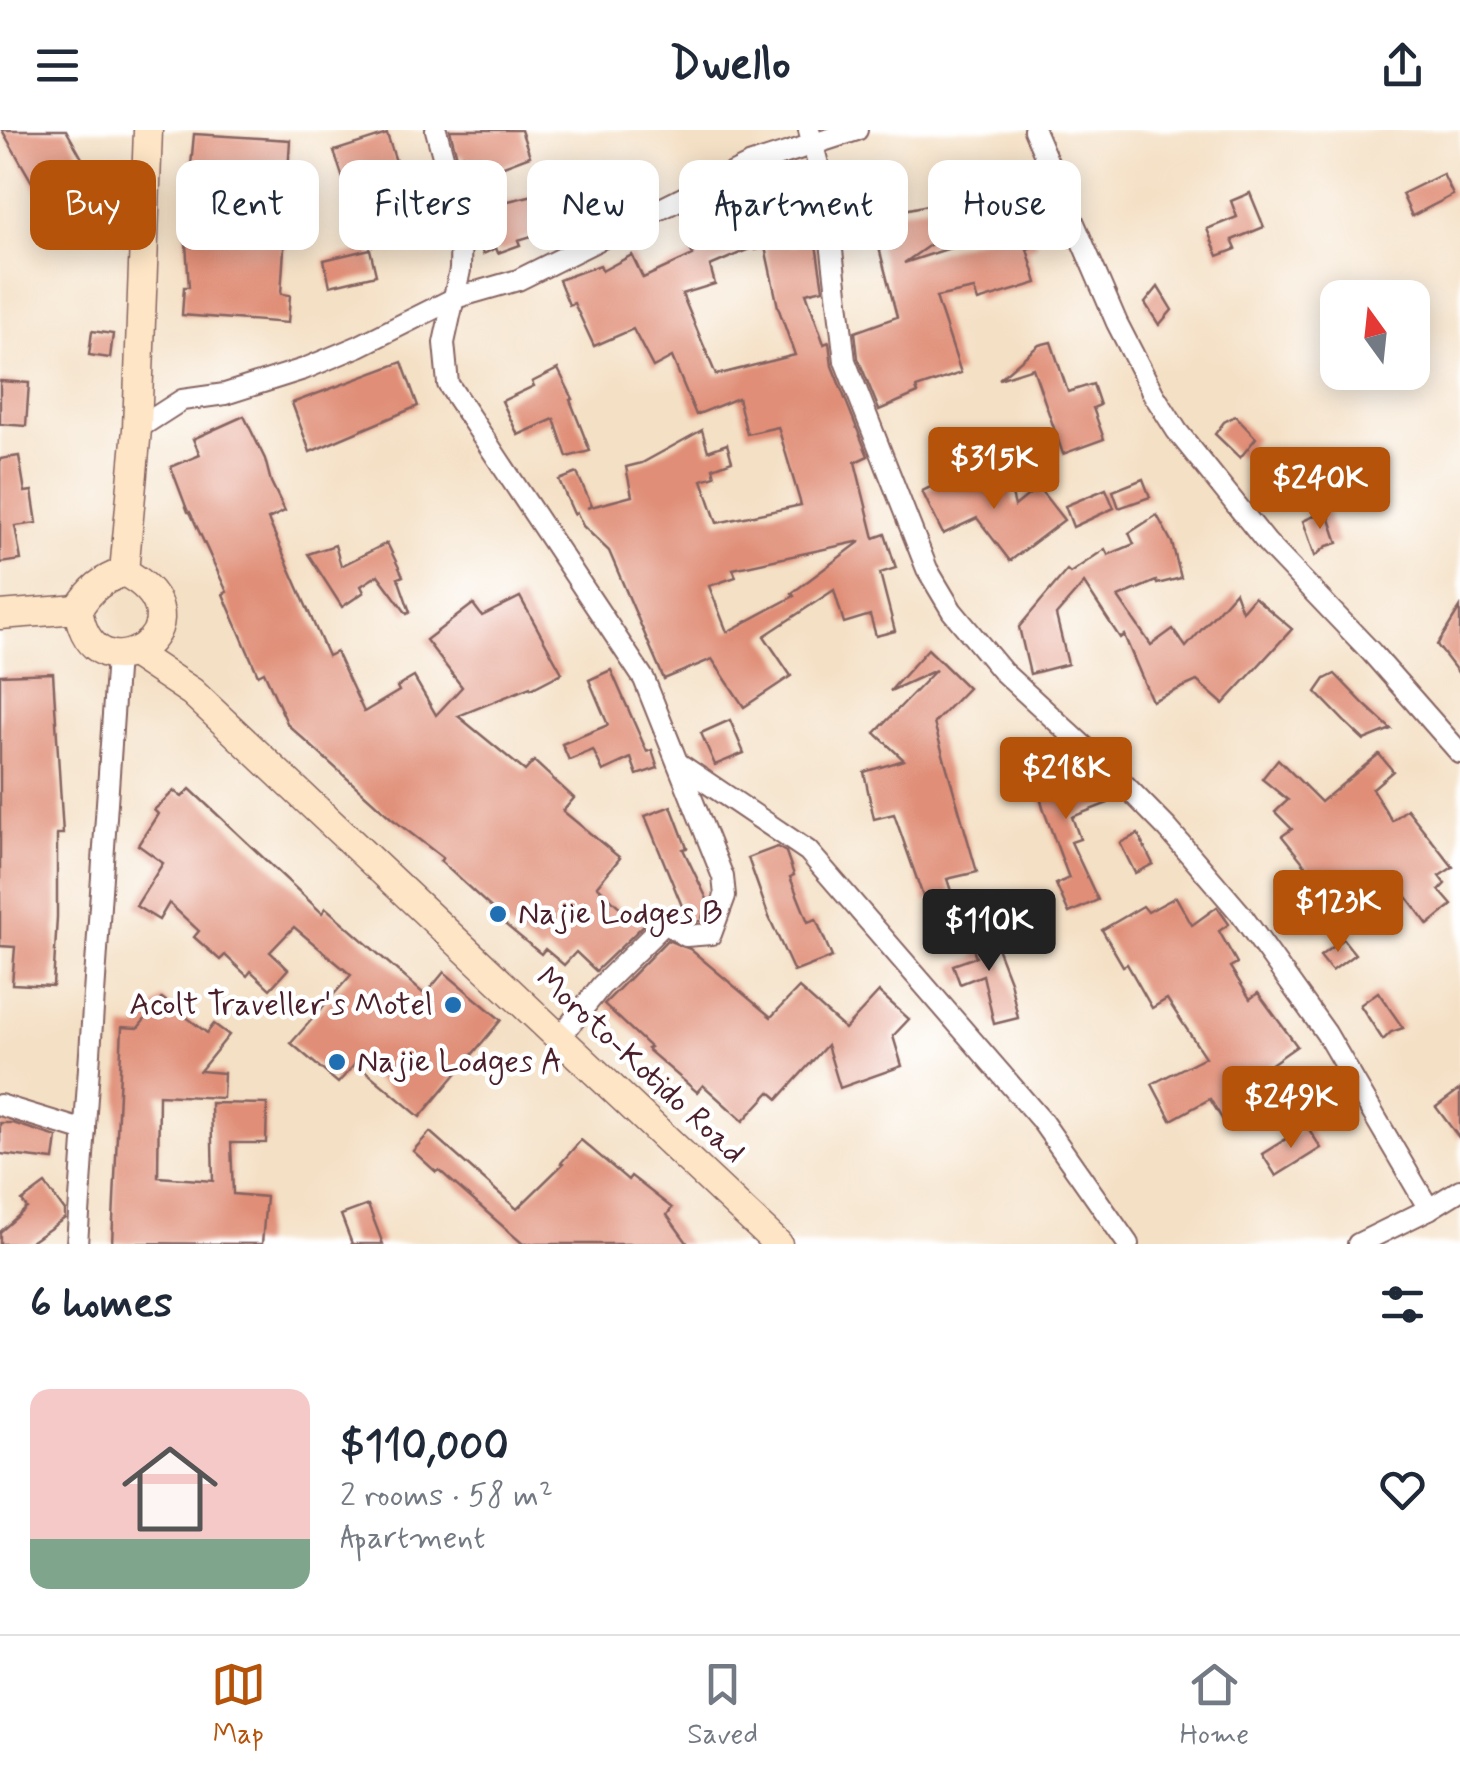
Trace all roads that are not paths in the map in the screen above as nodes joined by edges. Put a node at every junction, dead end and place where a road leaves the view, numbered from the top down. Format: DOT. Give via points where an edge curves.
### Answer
graph roads {
  1 [pos="148,130"];
  2 [pos="436,130"];
  3 [pos="857,130"];
  4 [pos="1034,130"];
  5 [pos="812,136"];
  6 [pos="455,298"];
  7 [pos="136,430"];
  8 [pos="124,572"];
  9 [pos="78,610"];
  10 [pos="0,615"];
  11 [pos="159,628"];
  12 [pos="126,655"];
  13 [pos="192,692"];
  14 [pos="1460,753"];
  15 [pos="678,763"];
  16 [pos="560,1038"];
  17 [pos="0,1106"];
  18 [pos="85,1130"];
  19 [pos="1460,1190"];
  20 [pos="1429,1209"];
  21 [pos="77,1244"];
  22 [pos="778,1244"];
  23 [pos="1128,1244"];
  24 [pos="1358,1244"];
  1 -- 7 [label="main road"];
  2 -- 6 [label="street" via="462,224"];
  3 -- 5 [label="street"];
  4 -- 14 [label="street" via="1117,323 1178,431 1268,543"];
  5 -- 6 [label="street" via="518,280"];
  5 -- 20 [label="street" via="832,232 845,361 927,569 1002,671 1113,773 1240,913 1326,1033"];
  6 -- 7 [label="street" via="304,369 182,400"];
  6 -- 15 [label="street" via="444,343 448,384 644,679"];
  7 -- 8 [label="main road"];
  8 -- 9 [label="main road" via="91,589"];
  8 -- 11 [label="main road" via="154,593"];
  9 -- 10 [label="main road"];
  9 -- 12 [label="main road" via="86,639 100,651"];
  11 -- 12 [label="main road" via="150,644"];
  11 -- 13 [label="main road, Moroto-Kotido Road"];
  12 -- 13 [label="main road, Moroto-Kotido Road"];
  12 -- 18 [label="street"];
  13 -- 16 [label="main road, Moroto-Kotido Road"];
  15 -- 16 [label="street" via="723,877 725,896 711,934 686,936 665,924 601,986"];
  15 -- 23 [label="street" via="808,852 1041,1120"];
  16 -- 22 [label="main road, Moroto-Kotido Road"];
  17 -- 18 [label="street"];
  18 -- 21 [label="street"];
  19 -- 20 [label="street"];
  20 -- 24 [label="street"];
}
